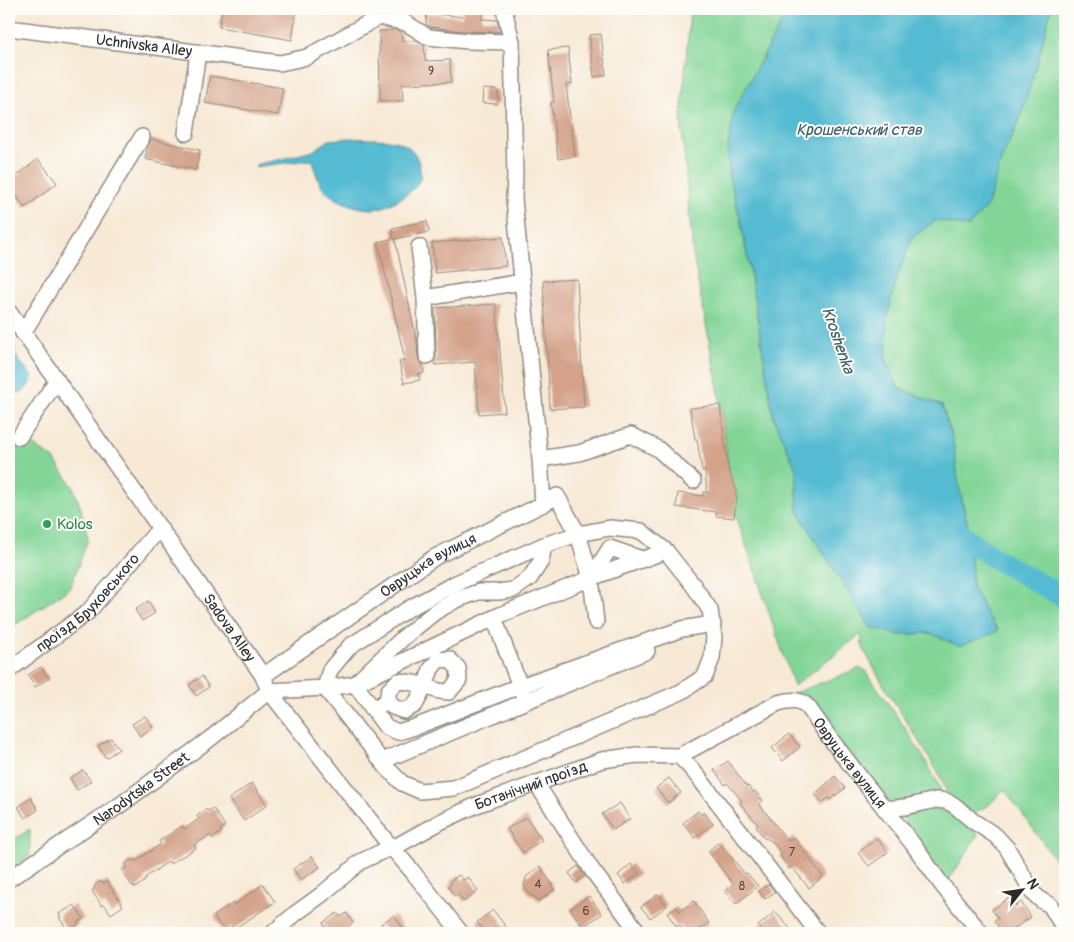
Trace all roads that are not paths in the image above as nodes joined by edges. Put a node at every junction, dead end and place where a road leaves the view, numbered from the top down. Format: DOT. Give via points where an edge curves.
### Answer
graph roads {
  1 [pos="504,9"];
  2 [pos="375,13"];
  3 [pos="9,28"];
  4 [pos="512,42"];
  5 [pos="198,53"];
  6 [pos="186,133"];
  7 [pos="142,137"];
  8 [pos="418,247"];
  9 [pos="522,282"];
  10 [pos="425,298"];
  11 [pos="9,312"];
  12 [pos="23,332"];
  13 [pos="427,356"];
  14 [pos="57,380"];
  15 [pos="19,437"];
  16 [pos="540,459"];
  17 [pos="693,481"];
  18 [pos="543,504"];
  19 [pos="160,528"];
  20 [pos="578,534"];
  21 [pos="544,546"];
  22 [pos="666,551"];
  23 [pos="642,559"];
  24 [pos="591,578"];
  25 [pos="494,618"];
  26 [pos="596,622"];
  27 [pos="713,624"];
  28 [pos="9,670"];
  29 [pos="263,676"];
  30 [pos="355,684"];
  31 [pos="520,686"];
  32 [pos="325,688"];
  33 [pos="269,691"];
  34 [pos="387,700"];
  35 [pos="525,702"];
  36 [pos="373,710"];
  37 [pos="678,756"];
  38 [pos="382,761"];
  39 [pos="536,783"];
  40 [pos="885,808"];
  41 [pos="393,848"];
  42 [pos="9,879"];
  43 [pos="272,933"];
  44 [pos="461,933"];
  45 [pos="639,933"];
  46 [pos="818,933"];
  47 [pos="981,933"];
  48 [pos="1065,933"];
  1 -- 4 [label="street"];
  2 -- 4 [label="street" via="406,22 428,37"];
  2 -- 5 [label="street, Uchnivska Alley" via="306,57 280,63"];
  3 -- 5 [label="street, Uchnivska Alley"];
  4 -- 9 [label="street" via="514,199"];
  5 -- 6 [label="street"];
  7 -- 12 [label="street"];
  8 -- 10 [label="street"];
  9 -- 10 [label="street"];
  9 -- 16 [label="street"];
  10 -- 13 [label="street"];
  11 -- 12 [label="street, Sadova Alley"];
  12 -- 14 [label="street, Sadova Alley"];
  14 -- 15 [label="street"];
  14 -- 19 [label="street, Sadova Alley"];
  16 -- 17 [label="street" via="580,453 631,435 658,449"];
  16 -- 18 [label="street"];
  18 -- 20 [label="street" via="558,496"];
  18 -- 29 [label="street, Овруцька вулиця" via="435,557"];
  19 -- 28 [label="street, проїзд Бруховського" via="88,612"];
  19 -- 29 [label="street, Sadova Alley"];
  20 -- 21 [label="street"];
  20 -- 22 [label="street" via="610,528 641,531"];
  20 -- 24 [label="street"];
  21 -- 30 [label="street" via="541,561 530,578 513,590 478,592 435,612"];
  21 -- 32 [label="street" via="454,584 408,608 350,646 330,670"];
  22 -- 23 [label="street"];
  22 -- 27 [label="street" via="694,585 710,610"];
  23 -- 24 [label="street"];
  23 -- 24 [label="street" via="607,542"];
  24 -- 25 [label="street"];
  24 -- 26 [label="street"];
  25 -- 30 [label="street"];
  25 -- 31 [label="street"];
  27 -- 31 [label="street" via="682,629"];
  27 -- 35 [label="street"];
  27 -- 38 [label="street" via="712,658 704,676 681,692 454,788 420,791 402,783"];
  29 -- 33 [label="street, Sadova Alley"];
  30 -- 32 [label="street"];
  30 -- 36 [label="street"];
  31 -- 35 [label="street"];
  31 -- 36 [label="street" via="398,732 386,726"];
  32 -- 33 [label="street"];
  32 -- 38 [label="street"];
  33 -- 41 [label="street, Sadova Alley"];
  33 -- 42 [label="street, Narodytska Street" via="120,805"];
  34 -- 34 [label="street" via="389,690 398,681 425,686 415,705 404,711 393,707"];
  34 -- 36 [label="street"];
  35 -- 38 [label="street"];
  37 -- 39 [label="street, Ботанічний проїзд" via="637,754 602,760"];
  37 -- 40 [label="street, Овруцька вулиця" via="778,703 800,700"];
  37 -- 46 [label="street"];
  39 -- 41 [label="street, Ботанічний проїзд" via="479,804"];
  39 -- 45 [label="street" via="582,855"];
  40 -- 47 [label="street, Овруцька вулиця"];
  40 -- 48 [label="street" via="936,800 954,805 1007,848 1033,894 1050,905"];
  41 -- 43 [label="street, Ботанічний проїзд" via="360,862"];
  41 -- 44 [label="street, Sadova Alley"];
}
